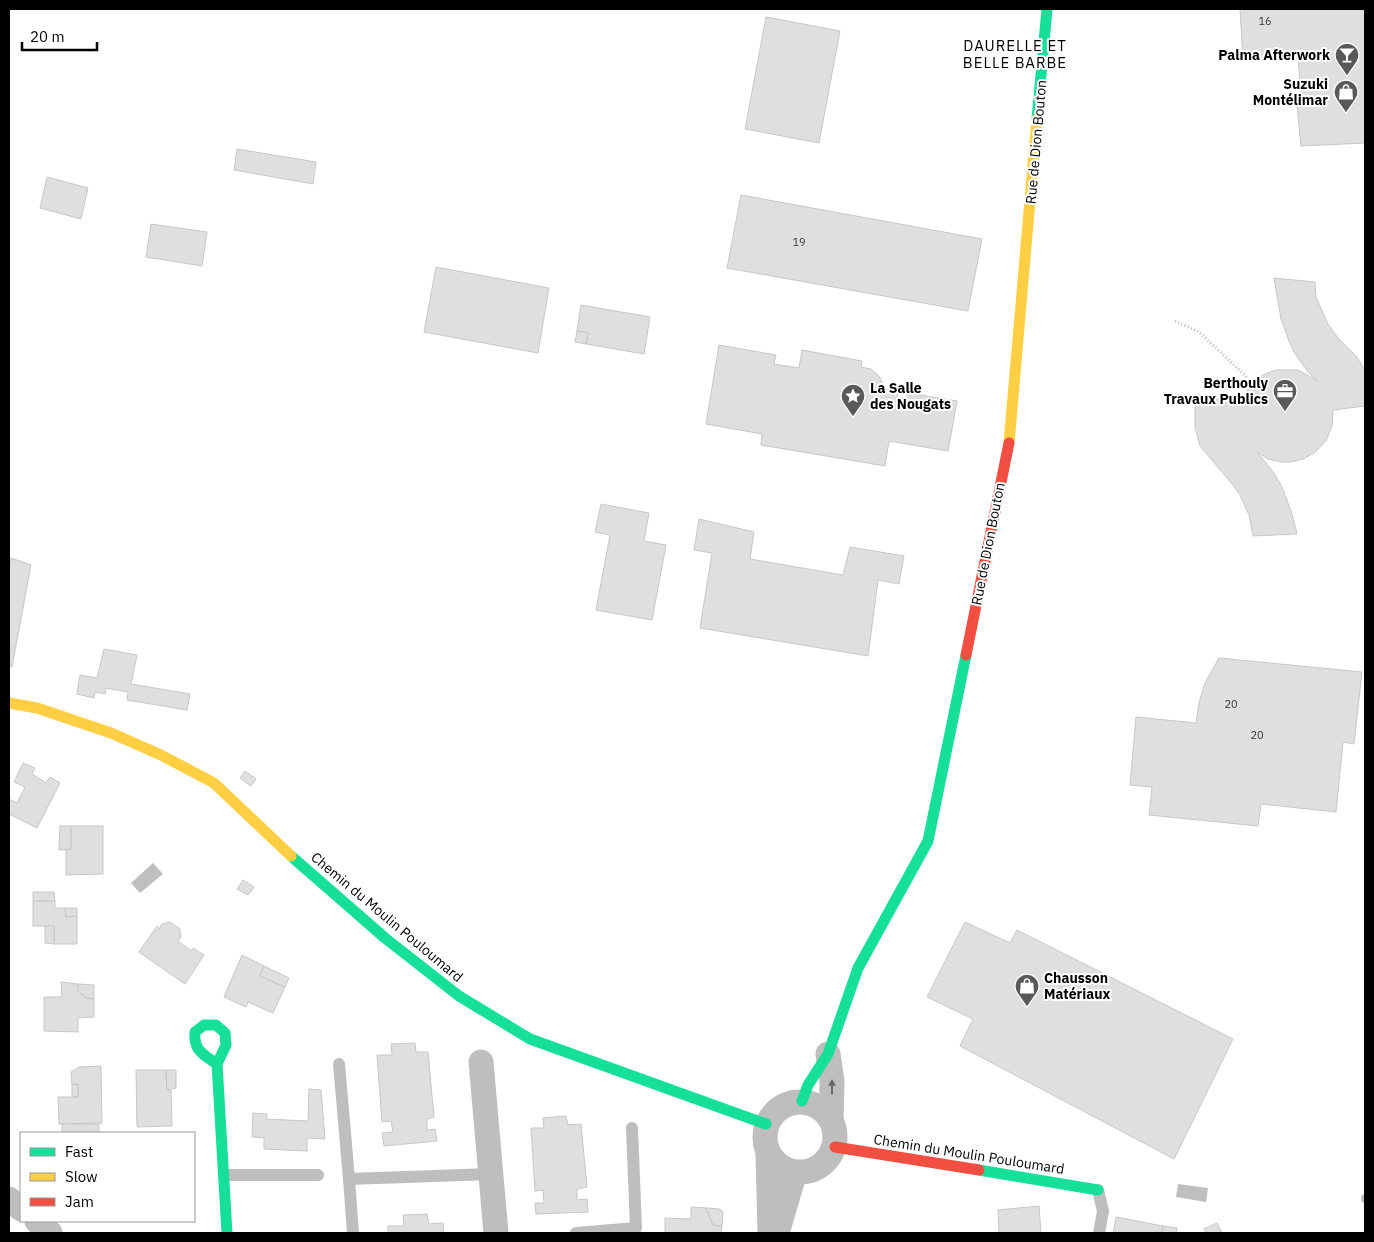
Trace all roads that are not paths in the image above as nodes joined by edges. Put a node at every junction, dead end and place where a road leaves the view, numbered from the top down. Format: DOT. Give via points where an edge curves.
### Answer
graph roads {
  1 [pos="1047,9"];
  2 [pos="9,703"];
  3 [pos="828,1054"];
  4 [pos="481,1062"];
  5 [pos="217,1064"];
  6 [pos="339,1064"];
  7 [pos="802,1101"];
  8 [pos="831,1120"];
  9 [pos="766,1124"];
  10 [pos="632,1128"];
  11 [pos="835,1147"];
  12 [pos="768,1154"];
  13 [pos="792,1172"];
  14 [pos="491,1174"];
  15 [pos="224,1175"];
  16 [pos="318,1175"];
  17 [pos="349,1179"];
  18 [pos="1098,1190"];
  19 [pos="9,1199"];
  20 [pos="20,1208"];
  21 [pos="38,1222"];
  22 [pos="636,1231"];
  23 [pos="50,1233"];
  24 [pos="226,1233"];
  25 [pos="353,1233"];
  26 [pos="496,1233"];
  27 [pos="576,1233"];
  28 [pos="770,1233"];
  29 [pos="777,1233"];
  30 [pos="1099,1233"];
  1 -- 3 [label="street, Rue de Dion Bouton" via="1009,444 928,841 858,968"];
  2 -- 9 [label="street, Chemin du Moulin Pouloumard" via="37,708 111,733 214,783 298,863 385,938 459,996 530,1039"];
  3 -- 7 [label="street, Rue de Dion Bouton"];
  8 -- 3 [label="street, Rue de Dion Bouton, one-way" via="832,1081"];
  4 -- 14 [label="street"];
  5 -- 15 [label="street"];
  6 -- 17 [label="lane"];
  7 -- 8 [label="street" via="822,1108"];
  7 -- 9 [label="street" via="780,1107"];
  8 -- 11 [label="street" via="836,1136"];
  9 -- 12 [label="street" via="764,1139"];
  10 -- 22 [label="lane"];
  11 -- 13 [label="street" via="823,1164 813,1170"];
  11 -- 18 [label="street, Chemin du Moulin Pouloumard"];
  12 -- 13 [label="street" via="778,1166"];
  12 -- 28 [label="street"];
  13 -- 29 [label="street"];
  14 -- 17 [label="lane"];
  14 -- 26 [label="street"];
  15 -- 16 [label="lane"];
  15 -- 24 [label="street"];
  17 -- 25 [label="lane"];
  18 -- 30 [label="lane" via="1103,1211"];
  19 -- 20 [label="street"];
  21 -- 23 [label="street"];
  22 -- 27 [label="lane"];
}
